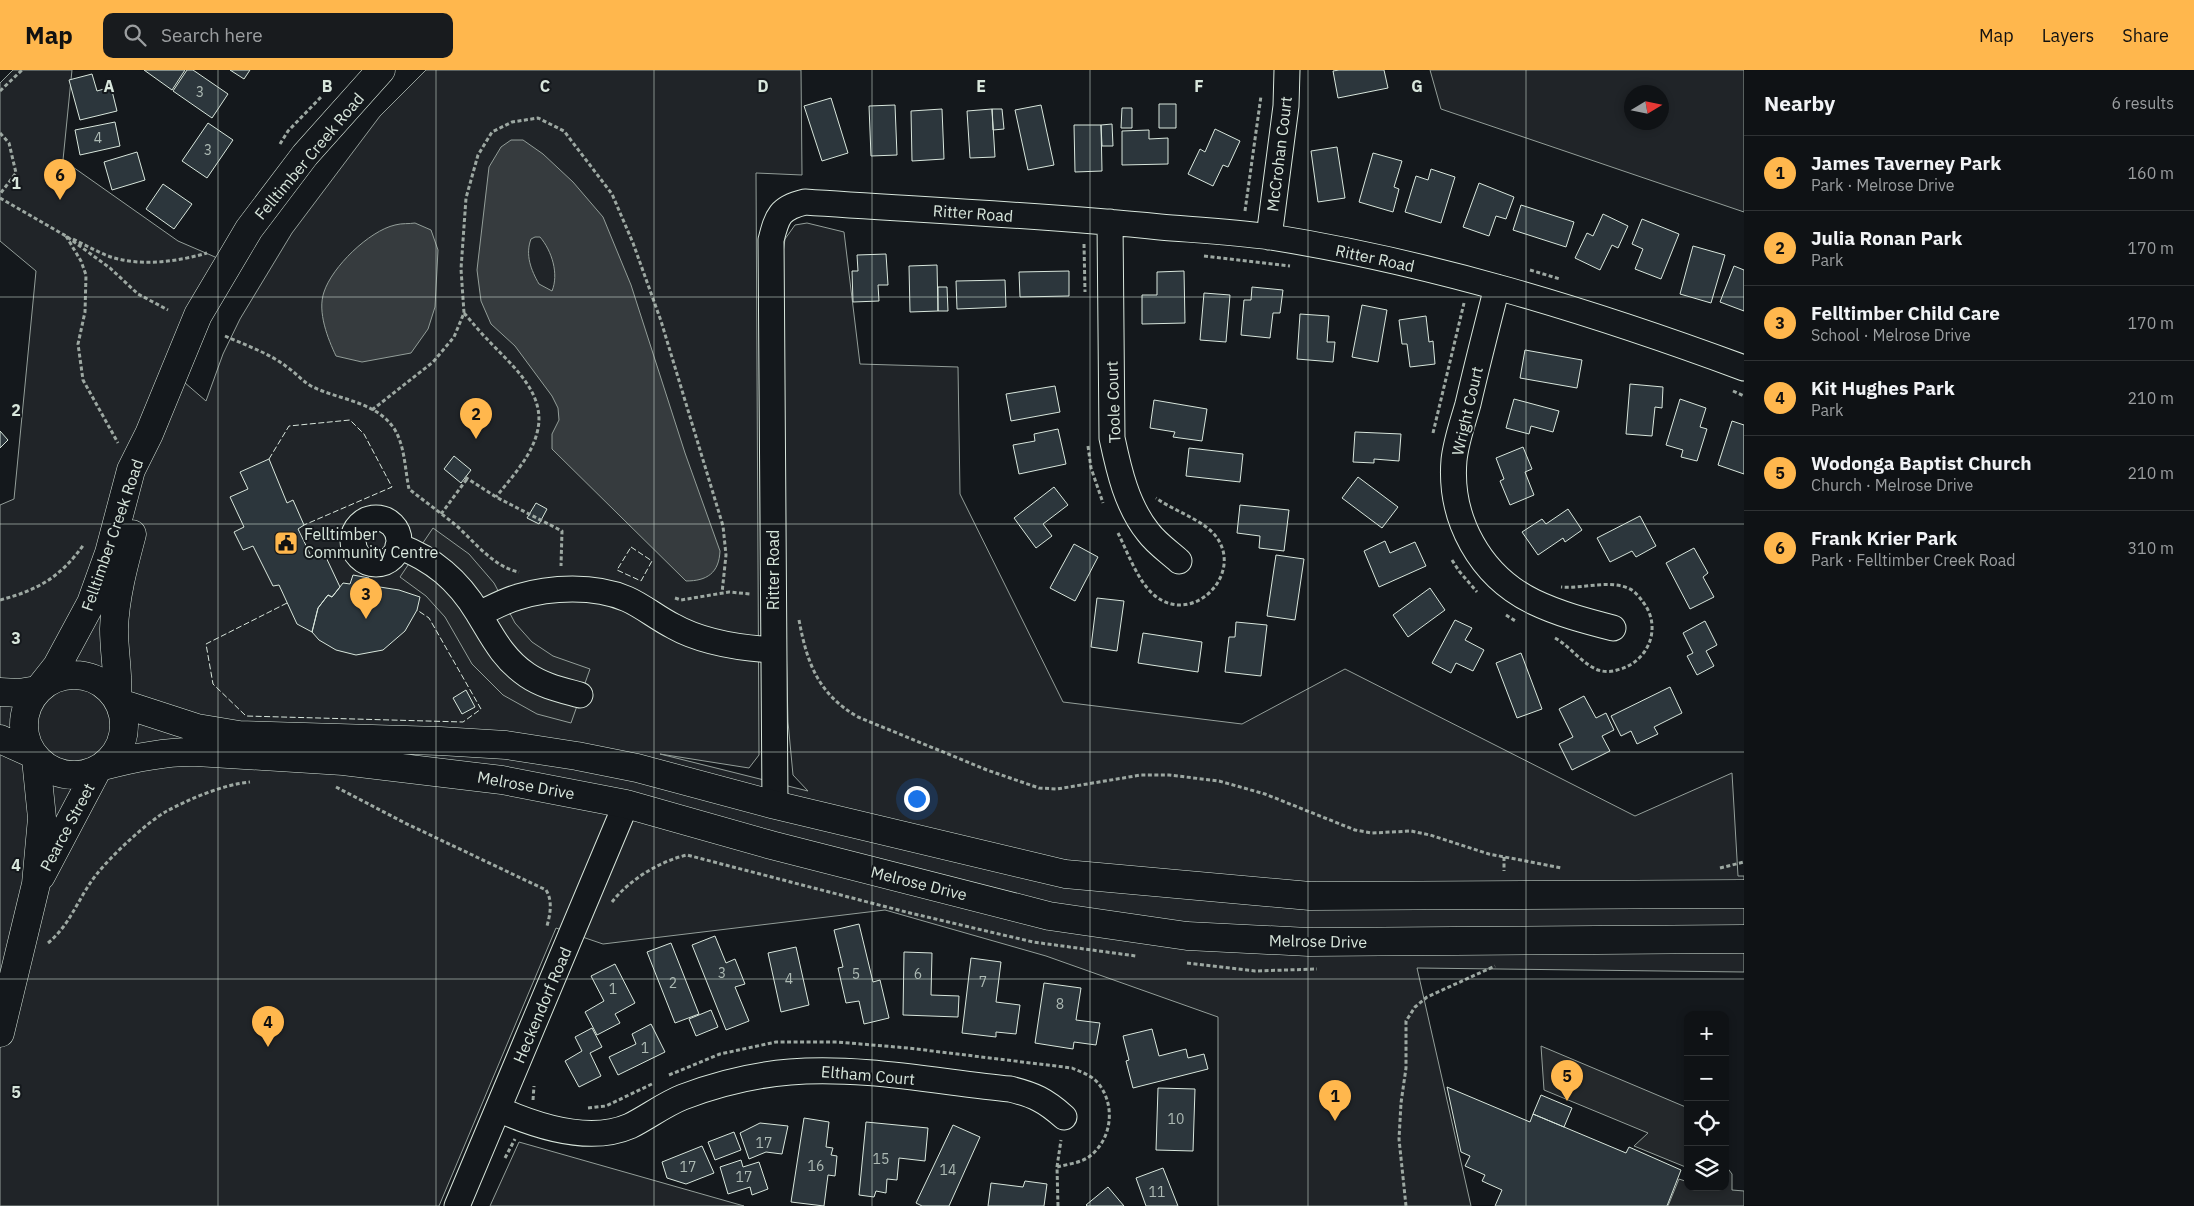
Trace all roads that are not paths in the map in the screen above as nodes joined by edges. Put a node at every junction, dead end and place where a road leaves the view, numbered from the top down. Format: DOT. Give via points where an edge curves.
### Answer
graph roads {
  1 [pos="381,70"];
  2 [pos="1287,70"];
  3 [pos="1110,233"];
  4 [pos="1269,237"];
  5 [pos="1494,298"];
  6 [pos="1744,368"];
  7 [pos="149,434"];
  8 [pos="398,546"];
  9 [pos="1179,561"];
  10 [pos="479,614"];
  11 [pos="1613,628"];
  12 [pos="773,650"];
  13 [pos="40,687"];
  14 [pos="0,692"];
  15 [pos="580,695"];
  16 [pos="119,701"];
  17 [pos="0,739"];
  18 [pos="35,757"];
  19 [pos="100,768"];
  20 [pos="637,768"];
  21 [pos="626,804"];
  22 [pos="775,805"];
  23 [pos="771,845"];
  24 [pos="36,884"];
  25 [pos="1744,894"];
  26 [pos="1744,939"];
  27 [pos="0,1033"];
  28 [pos="498,1109"];
  29 [pos="1064,1117"];
  30 [pos="457,1206"];
  1 -- 7 [label="main road, Felltimber Creek Road" via="305,155 249,229 198,315"];
  2 -- 4 [label="street, McCrohan Court" via="1286,106"];
  3 -- 4 [label="street, Ritter Road"];
  3 -- 9 [label="street, Toole Court" via="1112,438 1133,508 1148,533"];
  3 -- 12 [label="street, Ritter Road" via="804,202 788,206 776,218 770,240"];
  4 -- 5 [label="street, Ritter Road" via="1372,256"];
  5 -- 6 [label="street, Ritter Road" via="1605,318"];
  5 -- 11 [label="street, Wright Court" via="1454,459 1459,512 1467,537 1493,575 1509,588 1560,613"];
  7 -- 13 [label="main road, Felltimber Creek Road" via="131,470 109,553 91,603 57,666"];
  7 -- 16 [label="main road, Felltimber Creek Road" via="147,476 124,562 114,629"];
  8 -- 10 [label="street" via="421,555 444,571 463,590"];
  10 -- 12 [label="street" via="518,597 547,591 575,589 602,592 626,598 695,636 749,649"];
  10 -- 15 [label="street" via="491,637 527,676 550,687"];
  12 -- 22 [label="street, Ritter Road"];
  13 -- 14 [label="main road" via="19,693"];
  13 -- 16 [label="main road" via="58,677 75,674 91,677 106,686"];
  13 -- 18 [label="main road" via="24,714 26,742"];
  16 -- 19 [label="main road" via="124,731 121,744"];
  16 -- 20 [label="main road, Melrose Drive" via="197,728 239,735 506,745"];
  17 -- 18 [label="main road"];
  18 -- 19 [label="main road" via="50,769 65,775 82,775"];
  18 -- 24 [label="main road, Pearce Street" via="42,818"];
  19 -- 21 [label="main road, Melrose Drive" via="126,760 183,752 343,761 502,780"];
  19 -- 24 [label="main road, Pearce Street"];
  20 -- 21 [label="main road"];
  20 -- 22 [label="main road, Melrose Drive"];
  21 -- 23 [label="main road, Melrose Drive"];
  21 -- 28 [label="street, Heckendorf Road"];
  22 -- 23 [label="main road"];
  22 -- 25 [label="main road, Melrose Drive" via="1065,874 1310,896"];
  23 -- 26 [label="main road, Melrose Drive" via="1049,916 1188,936 1309,942"];
  24 -- 27 [label="main road, Pearce Street"];
  28 -- 29 [label="street, Eltham Court" via="551,1130 606,1131 628,1126 683,1097 752,1077 830,1070 1010,1089 1046,1101"];
  28 -- 30 [label="street, Heckendorf Road"];
}
